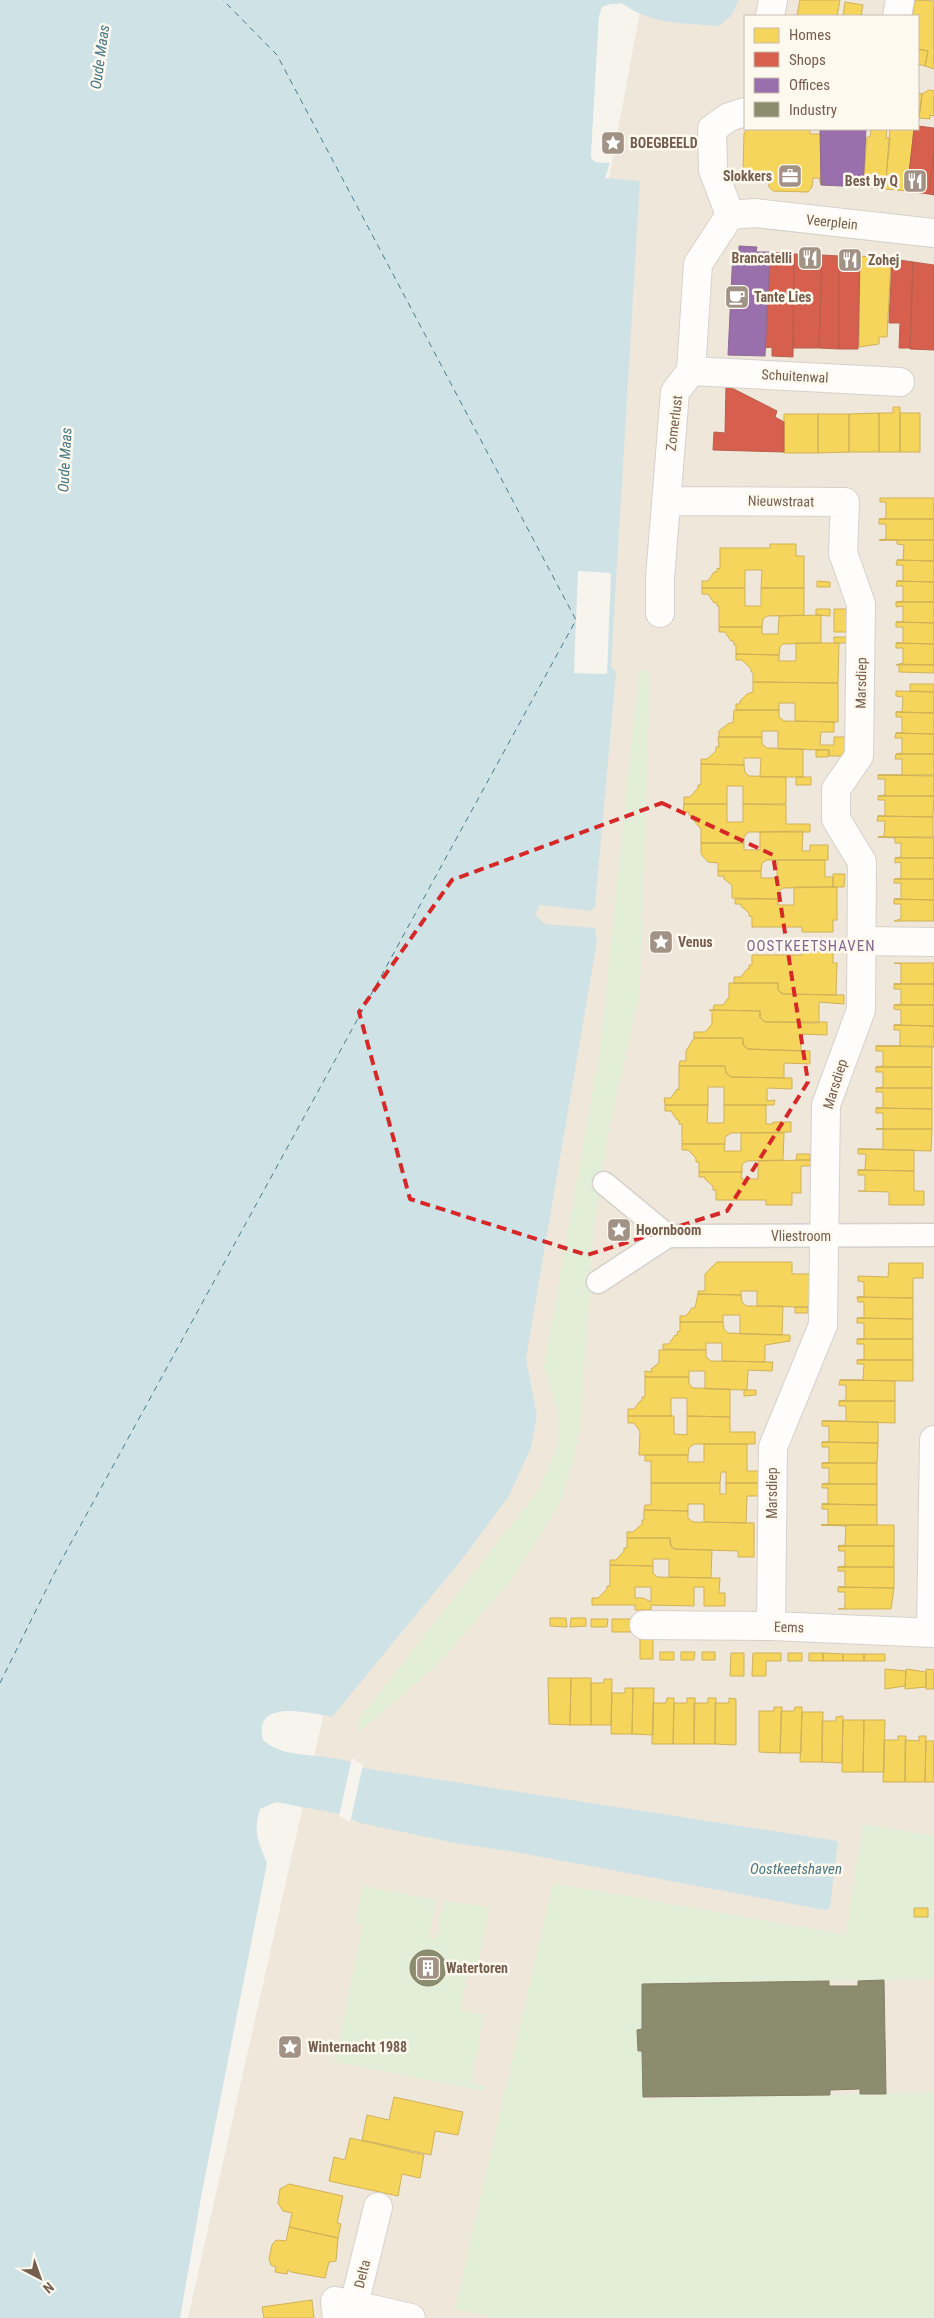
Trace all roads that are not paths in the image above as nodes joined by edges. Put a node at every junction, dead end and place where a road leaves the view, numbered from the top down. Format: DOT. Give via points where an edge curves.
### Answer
graph roads {
  1 [pos="773,0"];
  2 [pos="900,0"];
  3 [pos="770,15"];
  4 [pos="897,15"];
  5 [pos="744,112"];
  6 [pos="730,215"];
  7 [pos="934,233"];
  8 [pos="690,371"];
  9 [pos="900,382"];
  10 [pos="667,501"];
  11 [pos="843,553"];
  12 [pos="660,613"];
  13 [pos="863,941"];
  14 [pos="934,942"];
  15 [pos="604,1183"];
  16 [pos="934,1234"];
  17 [pos="668,1236"];
  18 [pos="825,1236"];
  19 [pos="598,1282"];
  20 [pos="934,1440"];
  21 [pos="644,1625"];
  22 [pos="772,1626"];
  23 [pos="932,1633"];
  24 [pos="378,2207"];
  25 [pos="346,2311"];
  26 [pos="411,2318"];
  1 -- 3 [label="street"];
  2 -- 4 [label="street"];
  5 -- 6 [label="street" via="729,117 712,129 713,170"];
  6 -- 7 [label="street, Veerplein" via="755,213"];
  6 -- 8 [label="street" via="698,264"];
  8 -- 9 [label="street, Schuitenwal"];
  8 -- 10 [label="street, Zomerlust" via="675,392"];
  10 -- 11 [label="street, Nieuwstraat" via="845,502"];
  10 -- 12 [label="street, Zomerlust"];
  11 -- 13 [label="street, Marsdiep" via="861,604 861,700 859,756 836,789 836,819 862,862"];
  13 -- 14 [label="street"];
  13 -- 18 [label="street, Marsdiep" via="861,1010 826,1105"];
  15 -- 17 [label="street"];
  16 -- 18 [label="street, Vliestroom"];
  17 -- 18 [label="street, Vliestroom"];
  17 -- 19 [label="street"];
  18 -- 22 [label="street, Marsdiep" via="823,1325 773,1447"];
  20 -- 23 [label="street"];
  21 -- 22 [label="street, Eems"];
  22 -- 23 [label="street, Eems"];
  24 -- 25 [label="street, Delta"];
  25 -- 26 [label="street"];
}
